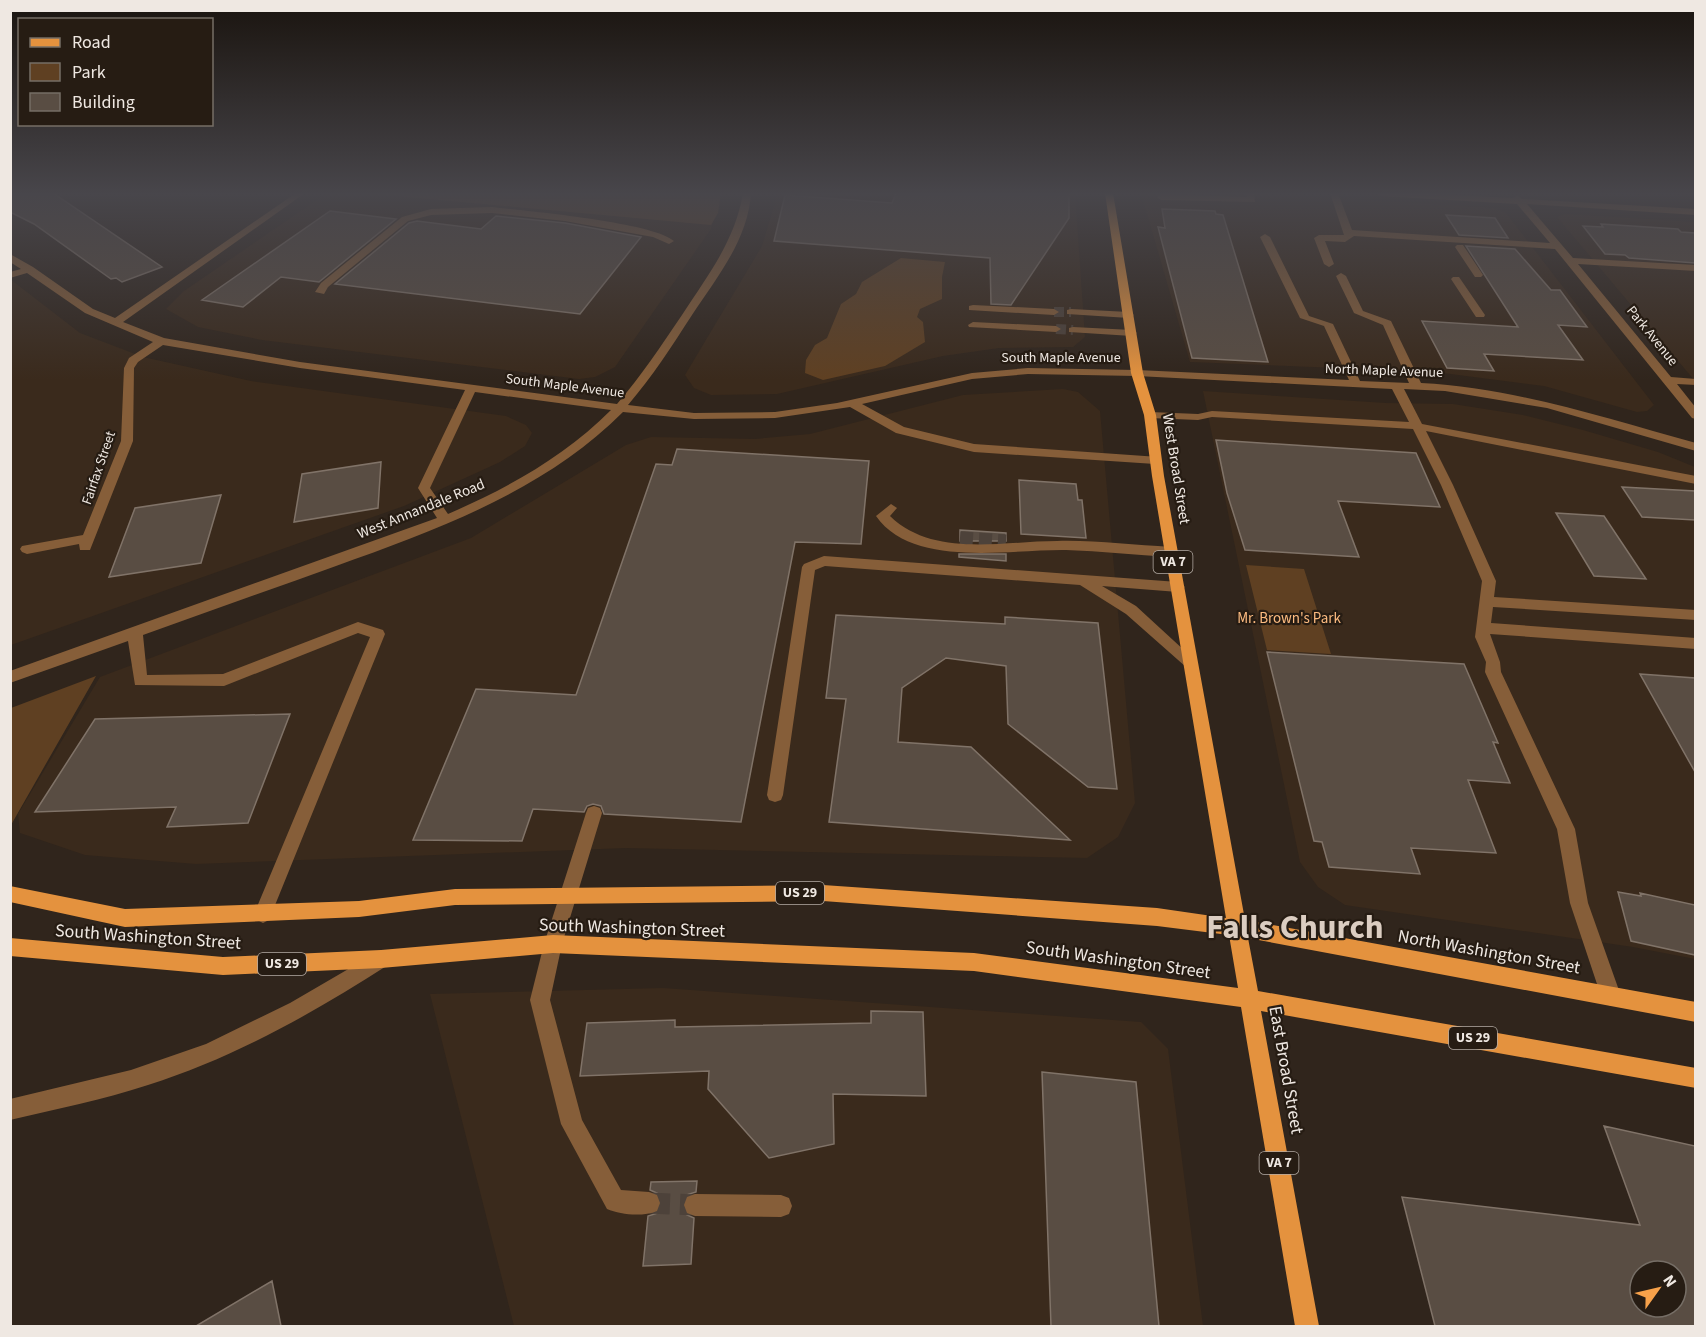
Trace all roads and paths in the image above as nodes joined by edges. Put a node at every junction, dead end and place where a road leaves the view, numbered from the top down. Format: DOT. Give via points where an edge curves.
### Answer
graph roads {
  1 [pos="212,255"];
  2 [pos="360,255"];
  3 [pos="725,255"];
  4 [pos="1119,255"];
  5 [pos="1274,255"];
  6 [pos="1326,255"];
  7 [pos="1465,255"];
  8 [pos="1567,255"];
  9 [pos="10,257"];
  10 [pos="1572,261"];
  11 [pos="1329,264"];
  12 [pos="1695,268"];
  13 [pos="30,269"];
  14 [pos="10,275"];
  15 [pos="1478,275"];
  16 [pos="1341,276"];
  17 [pos="1456,279"];
  18 [pos="320,292"];
  19 [pos="1480,315"];
  20 [pos="1055,320"];
  21 [pos="116,322"];
  22 [pos="1130,324"];
  23 [pos="161,341"];
  24 [pos="1137,373"];
  25 [pos="1668,380"];
  26 [pos="1695,382"];
  27 [pos="1357,385"];
  28 [pos="1396,385"];
  29 [pos="1416,385"];
  30 [pos="471,389"];
  31 [pos="852,403"];
  32 [pos="620,408"];
  33 [pos="1150,415"];
  34 [pos="1695,416"];
  35 [pos="1416,426"];
  36 [pos="1695,447"];
  37 [pos="1155,460"];
  38 [pos="1695,480"];
  39 [pos="445,520"];
  40 [pos="960,538"];
  41 [pos="1006,541"];
  42 [pos="1062,546"];
  43 [pos="27,549"];
  44 [pos="1171,552"];
  45 [pos="1079,581"];
  46 [pos="1178,587"];
  47 [pos="1487,602"];
  48 [pos="1695,615"];
  49 [pos="1483,628"];
  50 [pos="135,633"];
  51 [pos="1695,644"];
  52 [pos="1191,663"];
  53 [pos="10,677"];
  54 [pos="776,795"];
  55 [pos="594,813"];
  56 [pos="11,895"];
  57 [pos="568,895"];
  58 [pos="263,914"];
  59 [pos="1239,928"];
  60 [pos="554,944"];
  61 [pos="10,947"];
  62 [pos="381,959"];
  63 [pos="1611,996"];
  64 [pos="1251,999"];
  65 [pos="1695,1012"];
  66 [pos="1695,1078"];
  67 [pos="10,1110"];
  68 [pos="649,1203"];
  69 [pos="695,1205"];
  70 [pos="781,1206"];
  71 [pos="1307,1326"];
  1 -- 21 [label="street"];
  2 -- 18 [label="street"];
  3 -- 32 [label="street, West Annandale Road"];
  4 -- 22 [label="main road, West Broad Street / VA 7"];
  5 -- 27 [label="street" via="1305,318 1328,324"];
  6 -- 11 [label="street"];
  7 -- 15 [label="street"];
  8 -- 10 [label="street, Park Avenue"];
  9 -- 13 [label="street, South Maple Avenue"];
  10 -- 12 [label="street"];
  10 -- 25 [label="street, Park Avenue"];
  13 -- 14 [label="street"];
  13 -- 21 [label="street, South Maple Avenue" via="89,311"];
  16 -- 29 [label="street" via="1359,313 1387,323"];
  17 -- 19 [label="street"];
  20 -- 20 [label="street" via="973,317"];
  21 -- 23 [label="street, South Maple Avenue"];
  22 -- 22 [label="street" via="1072,321"];
  22 -- 24 [label="main road, West Broad Street / VA 7"];
  23 -- 30 [label="street, South Maple Avenue"];
  23 -- 43 [label="street, Fairfax Street" via="133,360 129,368 127,441 87,543"];
  24 -- 27 [label="street, North Maple Avenue"];
  24 -- 31 [label="street, South Maple Avenue" via="1028,371 981,375"];
  24 -- 33 [label="main road, West Broad Street / VA 7"];
  25 -- 26 [label="street"];
  25 -- 34 [label="street, Park Avenue"];
  27 -- 28 [label="street, North Maple Avenue"];
  28 -- 29 [label="street, North Maple Avenue"];
  28 -- 35 [label="street"];
  29 -- 36 [label="street, North Maple Avenue" via="1548,405"];
  30 -- 32 [label="street, South Maple Avenue"];
  30 -- 39 [label="street" via="424,488"];
  31 -- 32 [label="street, South Maple Avenue" via="775,416 732,417"];
  31 -- 37 [label="street" via="900,430 974,448"];
  32 -- 39 [label="street, West Annandale Road" via="549,466 506,492"];
  33 -- 35 [label="street" via="1212,414"];
  33 -- 37 [label="main road, West Broad Street / VA 7"];
  35 -- 38 [label="street"];
  35 -- 47 [label="street" via="1490,581"];
  37 -- 44 [label="main road, West Broad Street / VA 7"];
  39 -- 50 [label="street, West Annandale Road"];
  40 -- 42 [label="street" via="904,531 892,518 891,508 882,516 890,526 920,542 1006,549"];
  41 -- 42 [label="street"];
  42 -- 44 [label="street"];
  44 -- 46 [label="main road, West Broad Street / VA 7"];
  45 -- 46 [label="street"];
  45 -- 52 [label="street" via="1131,609"];
  45 -- 54 [label="street" via="824,561 809,567"];
  46 -- 52 [label="main road, West Broad Street / VA 7"];
  47 -- 48 [label="street"];
  47 -- 49 [label="street"];
  49 -- 51 [label="street"];
  49 -- 63 [label="street" via="1493,672 1566,829 1579,903"];
  50 -- 53 [label="street, West Annandale Road"];
  50 -- 58 [label="street" via="140,681 224,680 358,627 378,634"];
  52 -- 59 [label="main road, West Broad Street / VA 7"];
  55 -- 57 [label="street"];
  56 -- 58 [label="main road, South Washington Street / US 29" via="125,918"];
  57 -- 58 [label="main road, South Washington Street / US 29" via="455,897 359,909"];
  57 -- 59 [label="main road, South Washington Street / US 29" via="823,893 1157,917"];
  57 -- 60 [label="street"];
  59 -- 63 [label="main road, North Washington Street / US 29"];
  59 -- 64 [label="main road, East Broad Street / VA 7"];
  60 -- 62 [label="main road, South Washington Street / US 29"];
  60 -- 64 [label="main road, South Washington Street / US 29" via="974,962"];
  60 -- 68 [label="street" via="540,1000 572,1124 615,1201"];
  61 -- 62 [label="main road, South Washington Street / US 29" via="223,966"];
  62 -- 67 [label="street" via="313,1003 232,1043 148,1075"];
  63 -- 65 [label="main road, North Washington Street / US 29"];
  64 -- 66 [label="main road, US 29"];
  64 -- 71 [label="main road, East Broad Street / VA 7"];
  69 -- 70 [label="street"];
}
